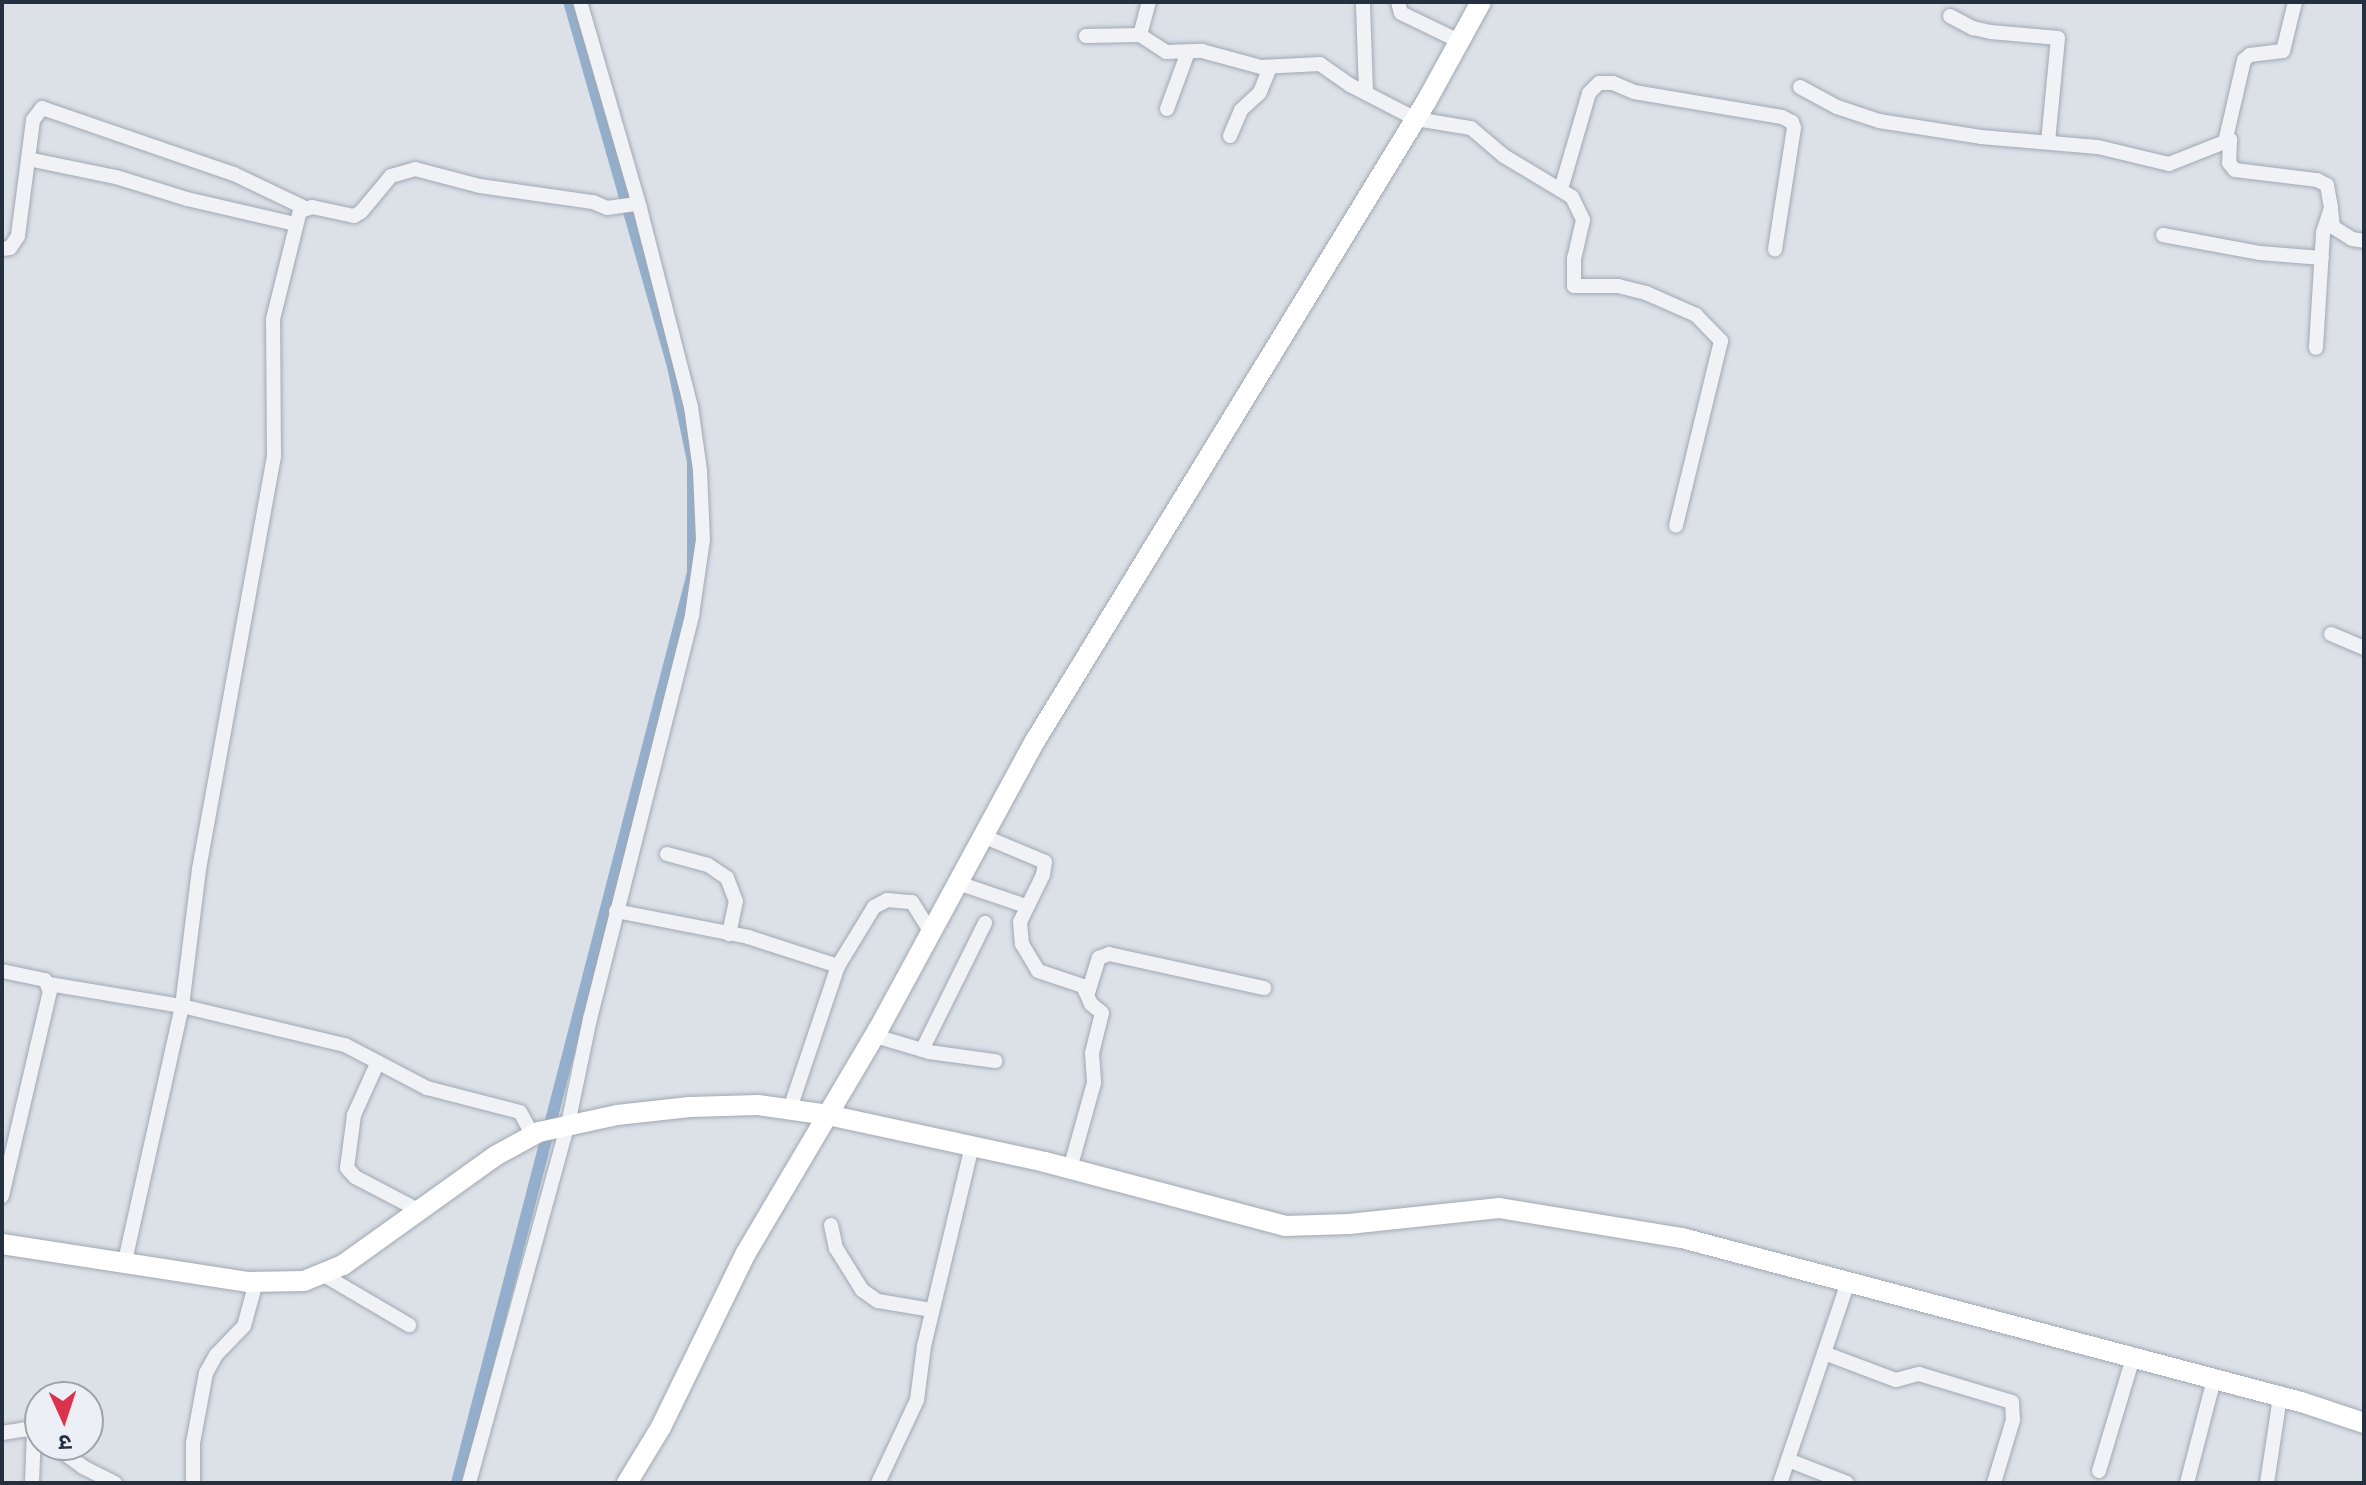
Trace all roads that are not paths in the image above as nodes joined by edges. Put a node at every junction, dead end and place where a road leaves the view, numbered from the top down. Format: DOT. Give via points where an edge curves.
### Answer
graph roads {
  1 [pos="580,2"];
  2 [pos="1149,2"];
  3 [pos="1398,2"];
  4 [pos="1481,2"];
  5 [pos="2295,2"];
  6 [pos="1363,5"];
  7 [pos="1950,16"];
  8 [pos="1140,35"];
  9 [pos="1086,36"];
  10 [pos="1459,41"];
  11 [pos="1188,52"];
  12 [pos="1270,67"];
  13 [pos="1800,87"];
  14 [pos="1366,93"];
  15 [pos="1167,109"];
  16 [pos="1416,119"];
  17 [pos="1230,136"];
  18 [pos="2230,140"];
  19 [pos="2048,141"];
  20 [pos="28,159"];
  21 [pos="1561,189"];
  22 [pos="637,206"];
  23 [pos="305,208"];
  24 [pos="2331,208"];
  25 [pos="295,224"];
  26 [pos="2163,235"];
  27 [pos="2364,241"];
  28 [pos="2,249"];
  29 [pos="1775,250"];
  30 [pos="2322,258"];
  31 [pos="2316,348"];
  32 [pos="1676,526"];
  33 [pos="2331,634"];
  34 [pos="2364,648"];
  35 [pos="983,836"];
  36 [pos="667,854"];
  37 [pos="958,883"];
  38 [pos="1026,906"];
  39 [pos="616,911"];
  40 [pos="985,923"];
  41 [pos="931,932"];
  42 [pos="729,934"];
  43 [pos="838,966"];
  44 [pos="2,971"];
  45 [pos="49,984"];
  46 [pos="1264,988"];
  47 [pos="1088,993"];
  48 [pos="182,1006"];
  49 [pos="875,1036"];
  50 [pos="922,1050"];
  51 [pos="995,1061"];
  52 [pos="377,1064"];
  53 [pos="790,1109"];
  54 [pos="828,1115"];
  55 [pos="550,1130"];
  56 [pos="972,1146"];
  57 [pos="5,1163"];
  58 [pos="1070,1169"];
  59 [pos="2,1196"];
  60 [pos="418,1210"];
  61 [pos="831,1225"];
  62 [pos="2,1244"];
  63 [pos="125,1261"];
  64 [pos="324,1275"];
  65 [pos="256,1282"];
  66 [pos="1848,1282"];
  67 [pos="932,1310"];
  68 [pos="409,1325"];
  69 [pos="1824,1353"];
  70 [pos="2133,1358"];
  71 [pos="2214,1379"];
  72 [pos="2280,1397"];
  73 [pos="2364,1423"];
  74 [pos="24,1430"];
  75 [pos="2,1433"];
  76 [pos="1788,1460"];
  77 [pos="34,1461"];
  78 [pos="75,1461"];
  79 [pos="2099,1471"];
  80 [pos="32,1483"];
  81 [pos="115,1483"];
  82 [pos="193,1483"];
  83 [pos="469,1483"];
  84 [pos="627,1483"];
  85 [pos="878,1483"];
  86 [pos="1780,1483"];
  87 [pos="1847,1483"];
  88 [pos="1994,1483"];
  89 [pos="2187,1483"];
  90 [pos="2267,1483"];
  1 -- 22 [label="street"];
  2 -- 8 [label="street"];
  3 -- 10 [label="street" via="1401,13"];
  4 -- 10 [label="street"];
  5 -- 18 [label="street" via="2283,51 2244,60 2226,138"];
  6 -- 14 [label="street"];
  7 -- 19 [label="street" via="1991,32 2058,38"];
  8 -- 9 [label="street"];
  8 -- 11 [label="street" via="1166,52"];
  10 -- 16 [label="street"];
  11 -- 12 [label="street"];
  11 -- 15 [label="street"];
  12 -- 14 [label="street" via="1320,64"];
  12 -- 17 [label="street"];
  13 -- 19 [label="street" via="1879,121"];
  14 -- 16 [label="street"];
  16 -- 21 [label="street" via="1471,128 1504,156"];
  16 -- 35 [label="street" via="1078,670"];
  18 -- 19 [label="street" via="2169,164"];
  18 -- 24 [label="street" via="2229,163 2235,170 2323,182"];
  20 -- 23 [label="street" via="36,112 50,108 234,174"];
  20 -- 25 [label="street"];
  20 -- 28 [label="street" via="18,236 10,248"];
  21 -- 29 [label="street" via="1589,93 1599,83 1782,117 1794,128"];
  21 -- 32 [label="street" via="1580,208 1583,220 1574,286 1618,286 1646,293 1696,315 1721,341"];
  22 -- 23 [label="street" via="607,208 415,169 391,176 354,216"];
  22 -- 39 [label="street" via="691,407 703,540 689,629"];
  23 -- 25 [label="street"];
  24 -- 27 [label="street" via="2333,227"];
  24 -- 30 [label="street"];
  25 -- 48 [label="street" via="272,330 274,457 199,869"];
  26 -- 30 [label="street"];
  30 -- 31 [label="street"];
  33 -- 34 [label="street"];
  35 -- 37 [label="street"];
  35 -- 38 [label="street" via="1045,862"];
  36 -- 42 [label="street" via="708,865 727,878 736,901"];
  37 -- 38 [label="street"];
  37 -- 41 [label="street"];
  38 -- 47 [label="street" via="1019,929 1034,965 1044,975 1077,983"];
  39 -- 42 [label="street"];
  39 -- 55 [label="street"];
  40 -- 50 [label="street"];
  41 -- 43 [label="street" via="912,902 887,900 874,907"];
  41 -- 49 [label="street"];
  42 -- 43 [label="street"];
  43 -- 53 [label="street"];
  44 -- 45 [label="street"];
  45 -- 48 [label="street"];
  45 -- 57 [label="street" via="29,1088"];
  46 -- 47 [label="street" via="1109,954 1099,958"];
  47 -- 58 [label="street" via="1102,1017 1092,1053 1094,1083"];
  48 -- 52 [label="street" via="345,1045"];
  48 -- 63 [label="street"];
  49 -- 50 [label="street"];
  49 -- 54 [label="street"];
  50 -- 51 [label="street"];
  52 -- 55 [label="street" via="427,1088 520,1112"];
  52 -- 60 [label="street" via="354,1115 347,1168"];
  53 -- 54 [label="street"];
  53 -- 55 [label="street" via="702,1106"];
  54 -- 56 [label="street"];
  54 -- 84 [label="street" via="746,1253 661,1427"];
  55 -- 60 [label="street" via="495,1156"];
  55 -- 83 [label="street"];
  56 -- 58 [label="street"];
  56 -- 67 [label="street"];
  57 -- 59 [label="street"];
  58 -- 66 [label="street" via="1285,1226 1499,1208 1682,1238"];
  60 -- 64 [label="street"];
  61 -- 67 [label="street" via="836,1248 862,1290 878,1301"];
  62 -- 63 [label="street"];
  63 -- 65 [label="street"];
  64 -- 65 [label="street" via="286,1284"];
  64 -- 68 [label="street"];
  65 -- 82 [label="street" via="244,1326 206,1373 193,1443"];
  66 -- 69 [label="street"];
  66 -- 70 [label="street"];
  67 -- 85 [label="street" via="917,1400"];
  69 -- 76 [label="street"];
  69 -- 88 [label="street" via="1896,1380 1919,1374 2012,1402 2013,1420"];
  70 -- 71 [label="street"];
  70 -- 79 [label="street"];
  71 -- 72 [label="street"];
  71 -- 89 [label="street"];
  72 -- 73 [label="street"];
  72 -- 90 [label="street"];
  74 -- 75 [label="street"];
  76 -- 86 [label="street"];
  76 -- 87 [label="street"];
  77 -- 80 [label="street"];
  78 -- 81 [label="street"];
}
